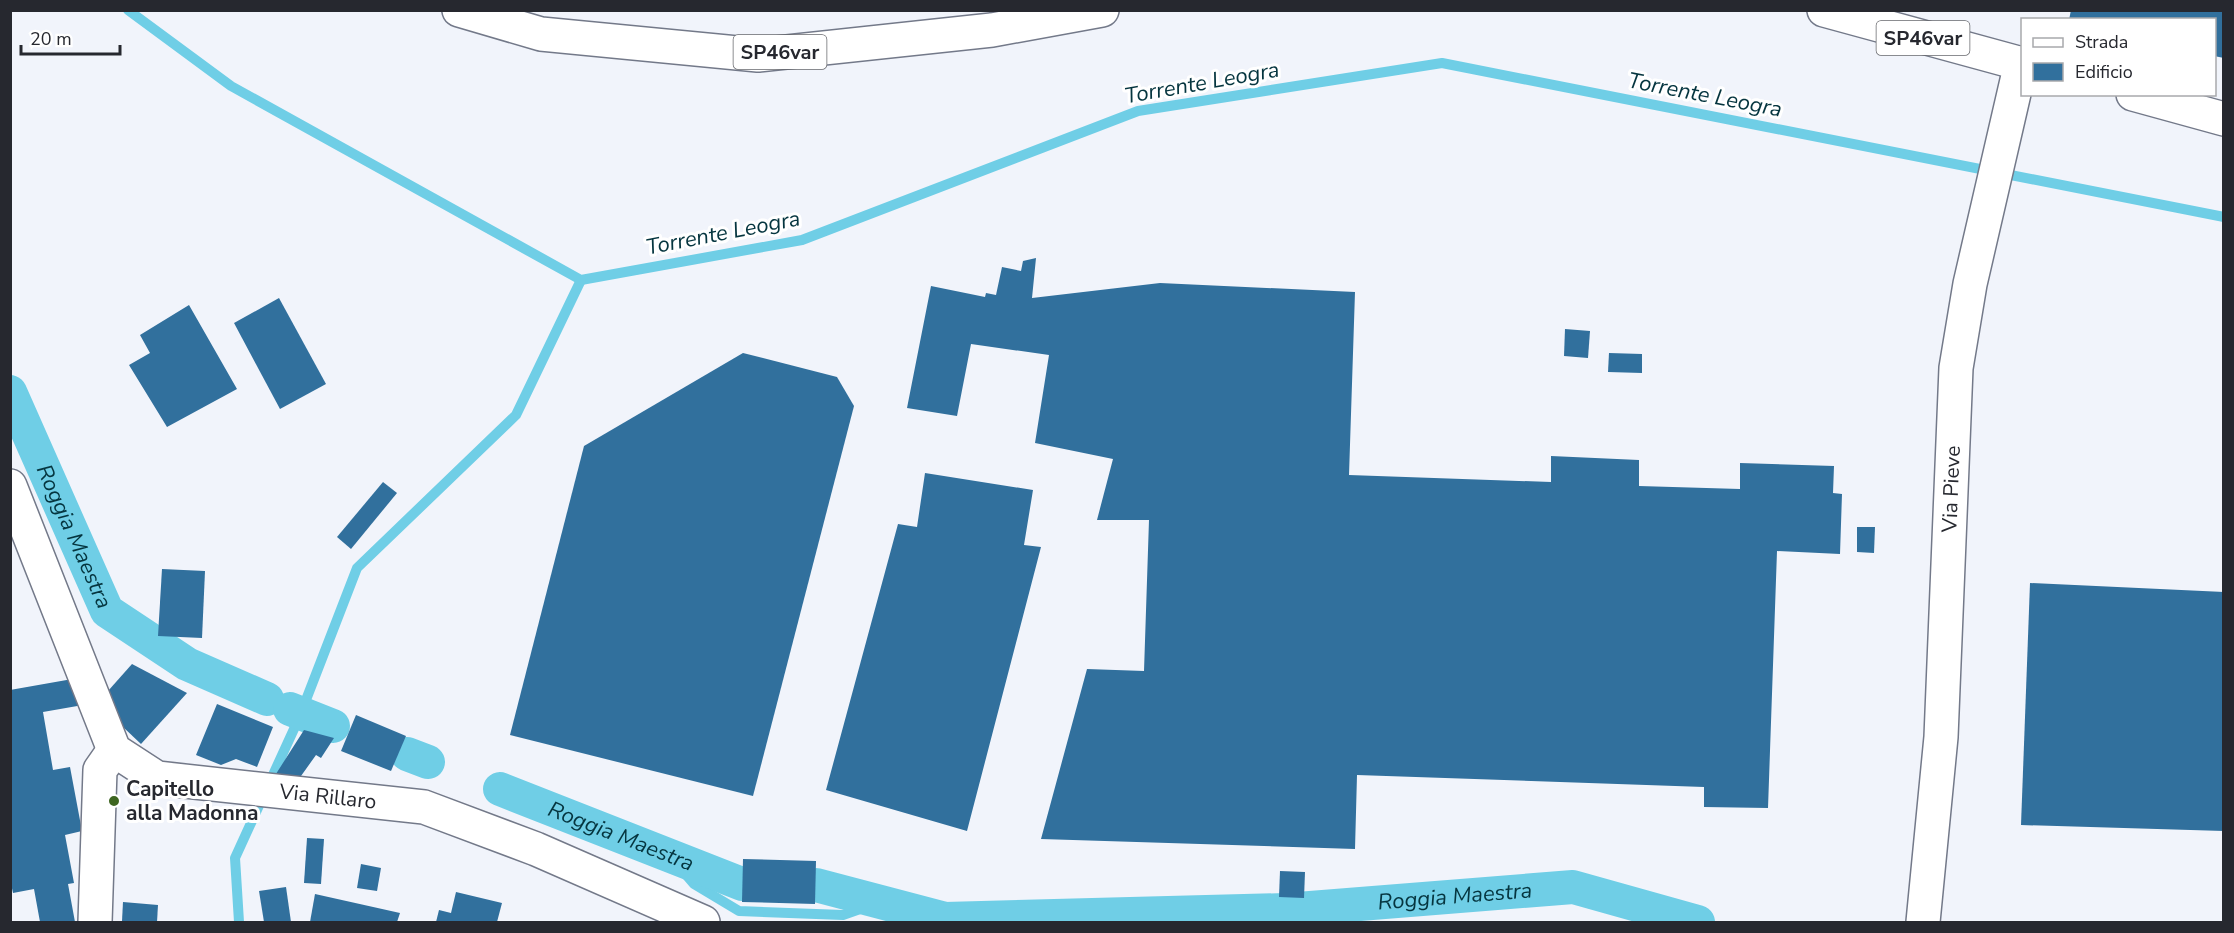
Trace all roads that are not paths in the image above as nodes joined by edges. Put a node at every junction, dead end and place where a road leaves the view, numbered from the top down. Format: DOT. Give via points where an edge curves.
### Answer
graph roads {
  1 [pos="459,10"];
  2 [pos="1102,10"];
  3 [pos="1824,10"];
  4 [pos="2021,63"];
  5 [pos="2140,96"];
  6 [pos="2223,119"];
  7 [pos="10,486"];
  8 [pos="114,750"];
  9 [pos="96,922"];
  10 [pos="703,922"];
  11 [pos="1923,922"];
  1 -- 2 [label="street, SP46var" via="541,34 758,55 992,30"];
  3 -- 4 [label="street, SP46var"];
  4 -- 11 [label="street, Via Pieve" via="1970,284 1956,368 1941,737"];
  5 -- 6 [label="street"];
  7 -- 8 [label="street"];
  8 -- 9 [label="street" via="100,770"];
  8 -- 10 [label="street, Via Rillaro" via="157,778 424,807 536,849"];
}
